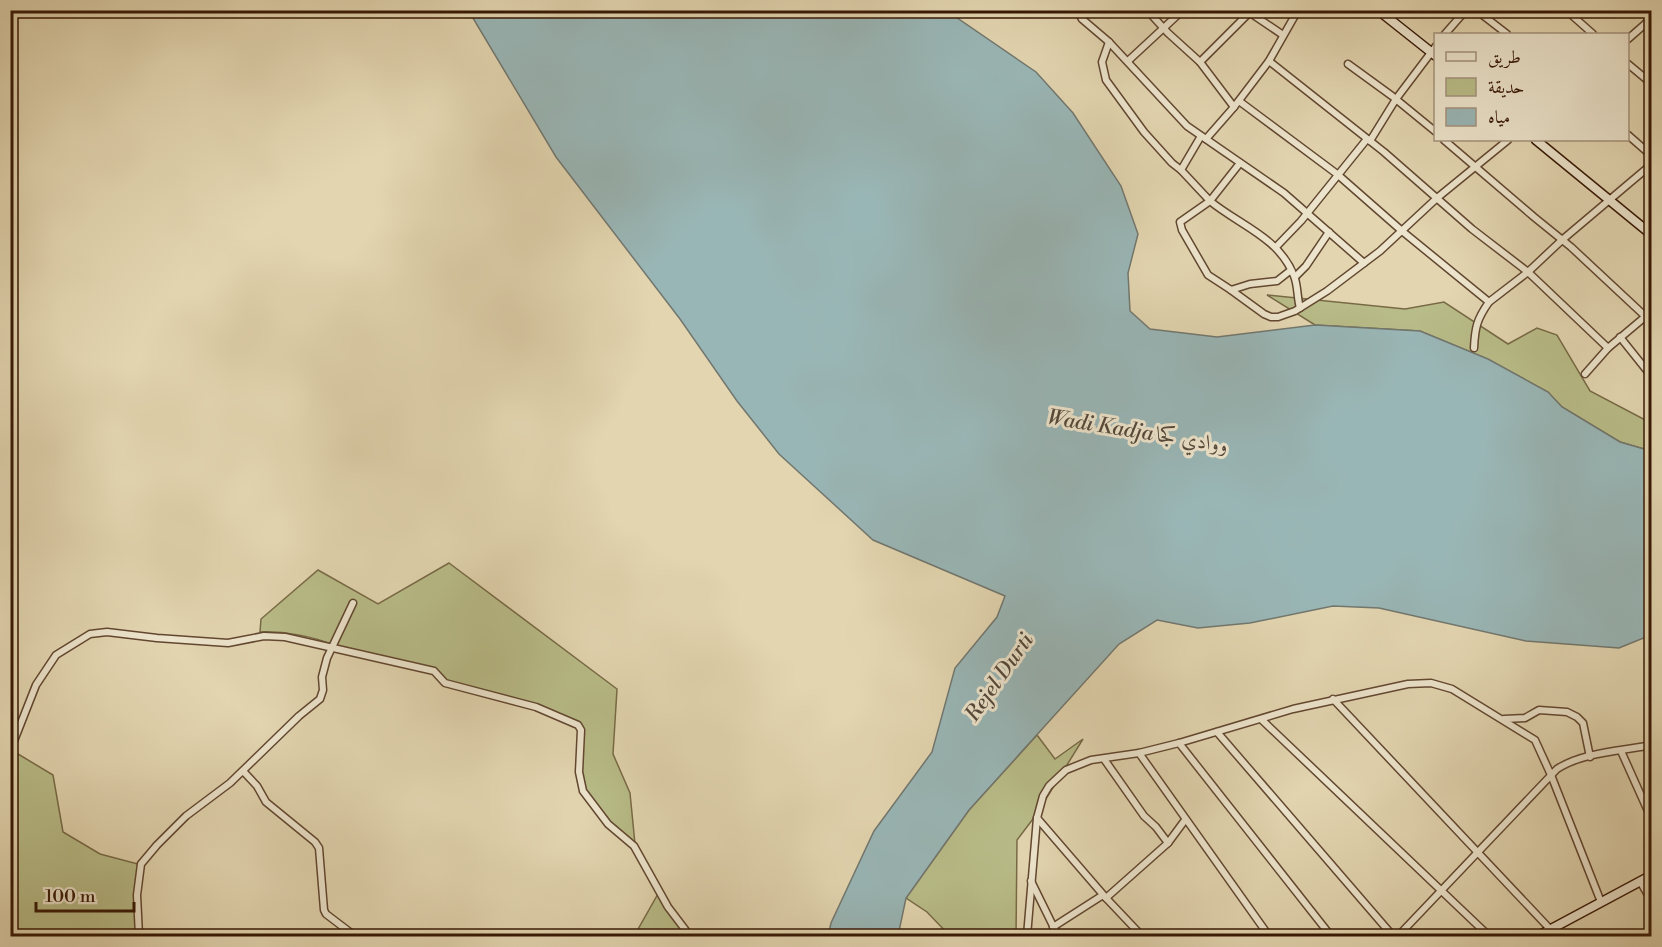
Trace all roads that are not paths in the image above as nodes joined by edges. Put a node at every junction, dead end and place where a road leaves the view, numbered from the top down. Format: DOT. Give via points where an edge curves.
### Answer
graph roads {
  1 [pos="1077,10"];
  2 [pos="1147,10"];
  3 [pos="1183,10"];
  4 [pos="1298,10"];
  5 [pos="1378,10"];
  6 [pos="1466,10"];
  7 [pos="1476,10"];
  8 [pos="1566,10"];
  9 [pos="1645,10"];
  10 [pos="1248,12"];
  11 [pos="1652,17"];
  12 [pos="1164,29"];
  13 [pos="1446,33"];
  14 [pos="1506,33"];
  15 [pos="1592,33"];
  16 [pos="1283,35"];
  17 [pos="1629,38"];
  18 [pos="1109,42"];
  19 [pos="1434,51"];
  20 [pos="1128,61"];
  21 [pos="1269,61"];
  22 [pos="1200,62"];
  23 [pos="1348,64"];
  24 [pos="1629,65"];
  25 [pos="1652,84"];
  26 [pos="1395,99"];
  27 [pos="1236,104"];
  28 [pos="1434,130"];
  29 [pos="1629,136"];
  30 [pos="1203,137"];
  31 [pos="1368,140"];
  32 [pos="1445,141"];
  33 [pos="1507,141"];
  34 [pos="1537,141"];
  35 [pos="1652,156"];
  36 [pos="1240,164"];
  37 [pos="1652,164"];
  38 [pos="1475,166"];
  39 [pos="1181,170"];
  40 [pos="1337,174"];
  41 [pos="1437,198"];
  42 [pos="1608,200"];
  43 [pos="1210,201"];
  44 [pos="1307,213"];
  45 [pos="1402,231"];
  46 [pos="1329,232"];
  47 [pos="1652,236"];
  48 [pos="1562,240"];
  49 [pos="1276,248"];
  50 [pos="1364,263"];
  51 [pos="1291,270"];
  52 [pos="1528,272"];
  53 [pos="1295,277"];
  54 [pos="1231,290"];
  55 [pos="1489,302"];
  56 [pos="1300,308"];
  57 [pos="1652,311"];
  58 [pos="1645,316"];
  59 [pos="1620,337"];
  60 [pos="1474,348"];
  61 [pos="1608,348"];
  62 [pos="1585,374"];
  63 [pos="1652,377"];
  64 [pos="353,603"];
  65 [pos="332,648"];
  66 [pos="1333,699"];
  67 [pos="1503,719"];
  68 [pos="1262,720"];
  69 [pos="1217,732"];
  70 [pos="1179,743"];
  71 [pos="1652,745"];
  72 [pos="10,751"];
  73 [pos="1621,751"];
  74 [pos="1139,753"];
  75 [pos="1590,757"];
  76 [pos="1104,759"];
  77 [pos="243,771"];
  78 [pos="1551,775"];
  79 [pos="1037,818"];
  80 [pos="1185,820"];
  81 [pos="1652,820"];
  82 [pos="1168,843"];
  83 [pos="1478,852"];
  84 [pos="1652,875"];
  85 [pos="1031,881"];
  86 [pos="1640,881"];
  87 [pos="1441,890"];
  88 [pos="1104,896"];
  89 [pos="1601,902"];
  90 [pos="1652,902"];
  91 [pos="1053,927"];
  92 [pos="10,933"];
  93 [pos="1552,933"];
  94 [pos="14,936"];
  95 [pos="139,936"];
  96 [pos="356,936"];
  97 [pos="690,936"];
  98 [pos="1027,936"];
  99 [pos="1058,936"];
  100 [pos="1142,936"];
  101 [pos="1269,936"];
  102 [pos="1331,936"];
  103 [pos="1393,936"];
  104 [pos="1398,936"];
  105 [pos="1489,936"];
  106 [pos="1538,936"];
  1 -- 18 [label="street"];
  2 -- 12 [label="street"];
  3 -- 12 [label="street"];
  4 -- 16 [label="street"];
  5 -- 19 [label="main road"];
  6 -- 13 [label="street"];
  7 -- 14 [label="street"];
  8 -- 15 [label="street"];
  9 -- 11 [label="street"];
  10 -- 16 [label="street"];
  10 -- 22 [label="street"];
  11 -- 17 [label="street"];
  12 -- 20 [label="street"];
  12 -- 22 [label="street"];
  16 -- 21 [label="street"];
  18 -- 20 [label="street"];
  18 -- 39 [label="street" via="1102,62 1106,80 1158,149"];
  19 -- 26 [label="street"];
  20 -- 30 [label="street" via="1174,114"];
  21 -- 27 [label="street"];
  21 -- 31 [label="street"];
  22 -- 27 [label="street"];
  23 -- 26 [label="street"];
  24 -- 25 [label="street"];
  26 -- 28 [label="street"];
  26 -- 31 [label="street"];
  27 -- 30 [label="street"];
  27 -- 40 [label="street"];
  29 -- 35 [label="street"];
  30 -- 36 [label="street"];
  30 -- 39 [label="street"];
  31 -- 40 [label="street"];
  31 -- 41 [label="street"];
  32 -- 38 [label="street"];
  33 -- 38 [label="street"];
  34 -- 42 [label="main road"];
  36 -- 43 [label="street"];
  36 -- 44 [label="street"];
  37 -- 42 [label="street"];
  38 -- 41 [label="street"];
  38 -- 48 [label="street"];
  39 -- 43 [label="street"];
  40 -- 44 [label="street"];
  40 -- 45 [label="street"];
  41 -- 45 [label="street"];
  41 -- 52 [label="street"];
  42 -- 47 [label="main road"];
  42 -- 48 [label="street"];
  43 -- 49 [label="street"];
  43 -- 54 [label="street" via="1180,225 1208,275"];
  44 -- 46 [label="street"];
  44 -- 49 [label="street"];
  45 -- 50 [label="street"];
  45 -- 55 [label="street"];
  46 -- 50 [label="street"];
  46 -- 53 [label="street"];
  48 -- 52 [label="street"];
  48 -- 58 [label="street"];
  49 -- 51 [label="street"];
  50 -- 56 [label="street"];
  51 -- 53 [label="street"];
  51 -- 54 [label="street" via="1276,281"];
  52 -- 55 [label="street"];
  52 -- 61 [label="street"];
  53 -- 56 [label="street"];
  54 -- 56 [label="street" via="1271,317 1288,315"];
  55 -- 60 [label="street" via="1475,327"];
  57 -- 58 [label="street"];
  58 -- 59 [label="street"];
  59 -- 61 [label="street"];
  59 -- 63 [label="street"];
  61 -- 62 [label="street"];
  64 -- 65 [label="street"];
  65 -- 72 [label="street" via="285,637 264,636 228,643 107,632 90,634 56,655 36,685"];
  65 -- 77 [label="street" via="324,668 320,699"];
  65 -- 97 [label="street" via="434,670 445,683 536,707 578,725 583,791 608,824 634,846 668,907"];
  66 -- 67 [label="street" via="1431,683 1452,689"];
  66 -- 68 [label="street"];
  66 -- 83 [label="street"];
  67 -- 75 [label="street" via="1525,718 1539,710 1568,712 1583,723"];
  67 -- 78 [label="street" via="1535,740"];
  68 -- 69 [label="street"];
  68 -- 87 [label="street"];
  69 -- 70 [label="street"];
  69 -- 103 [label="street"];
  70 -- 74 [label="street"];
  70 -- 102 [label="street"];
  71 -- 73 [label="street"];
  73 -- 75 [label="street"];
  73 -- 81 [label="street"];
  74 -- 76 [label="street"];
  74 -- 80 [label="street"];
  75 -- 78 [label="street" via="1564,765"];
  76 -- 79 [label="street" via="1078,764 1056,778 1043,796"];
  76 -- 82 [label="street"];
  77 -- 95 [label="street" via="186,816 141,864 137,895"];
  77 -- 96 [label="street" via="266,802 315,842 319,848 324,910"];
  78 -- 83 [label="street"];
  78 -- 89 [label="street"];
  79 -- 85 [label="street"];
  79 -- 88 [label="street"];
  80 -- 82 [label="street"];
  80 -- 101 [label="street"];
  82 -- 88 [label="street"];
  83 -- 87 [label="street"];
  83 -- 93 [label="street"];
  84 -- 86 [label="main road"];
  85 -- 91 [label="street"];
  85 -- 98 [label="street"];
  86 -- 89 [label="main road"];
  86 -- 90 [label="street"];
  87 -- 104 [label="street"];
  87 -- 105 [label="street"];
  88 -- 91 [label="street"];
  88 -- 100 [label="street"];
  89 -- 93 [label="main road"];
  91 -- 99 [label="street"];
  92 -- 94 [label="main road"];
  93 -- 106 [label="main road"];
}
